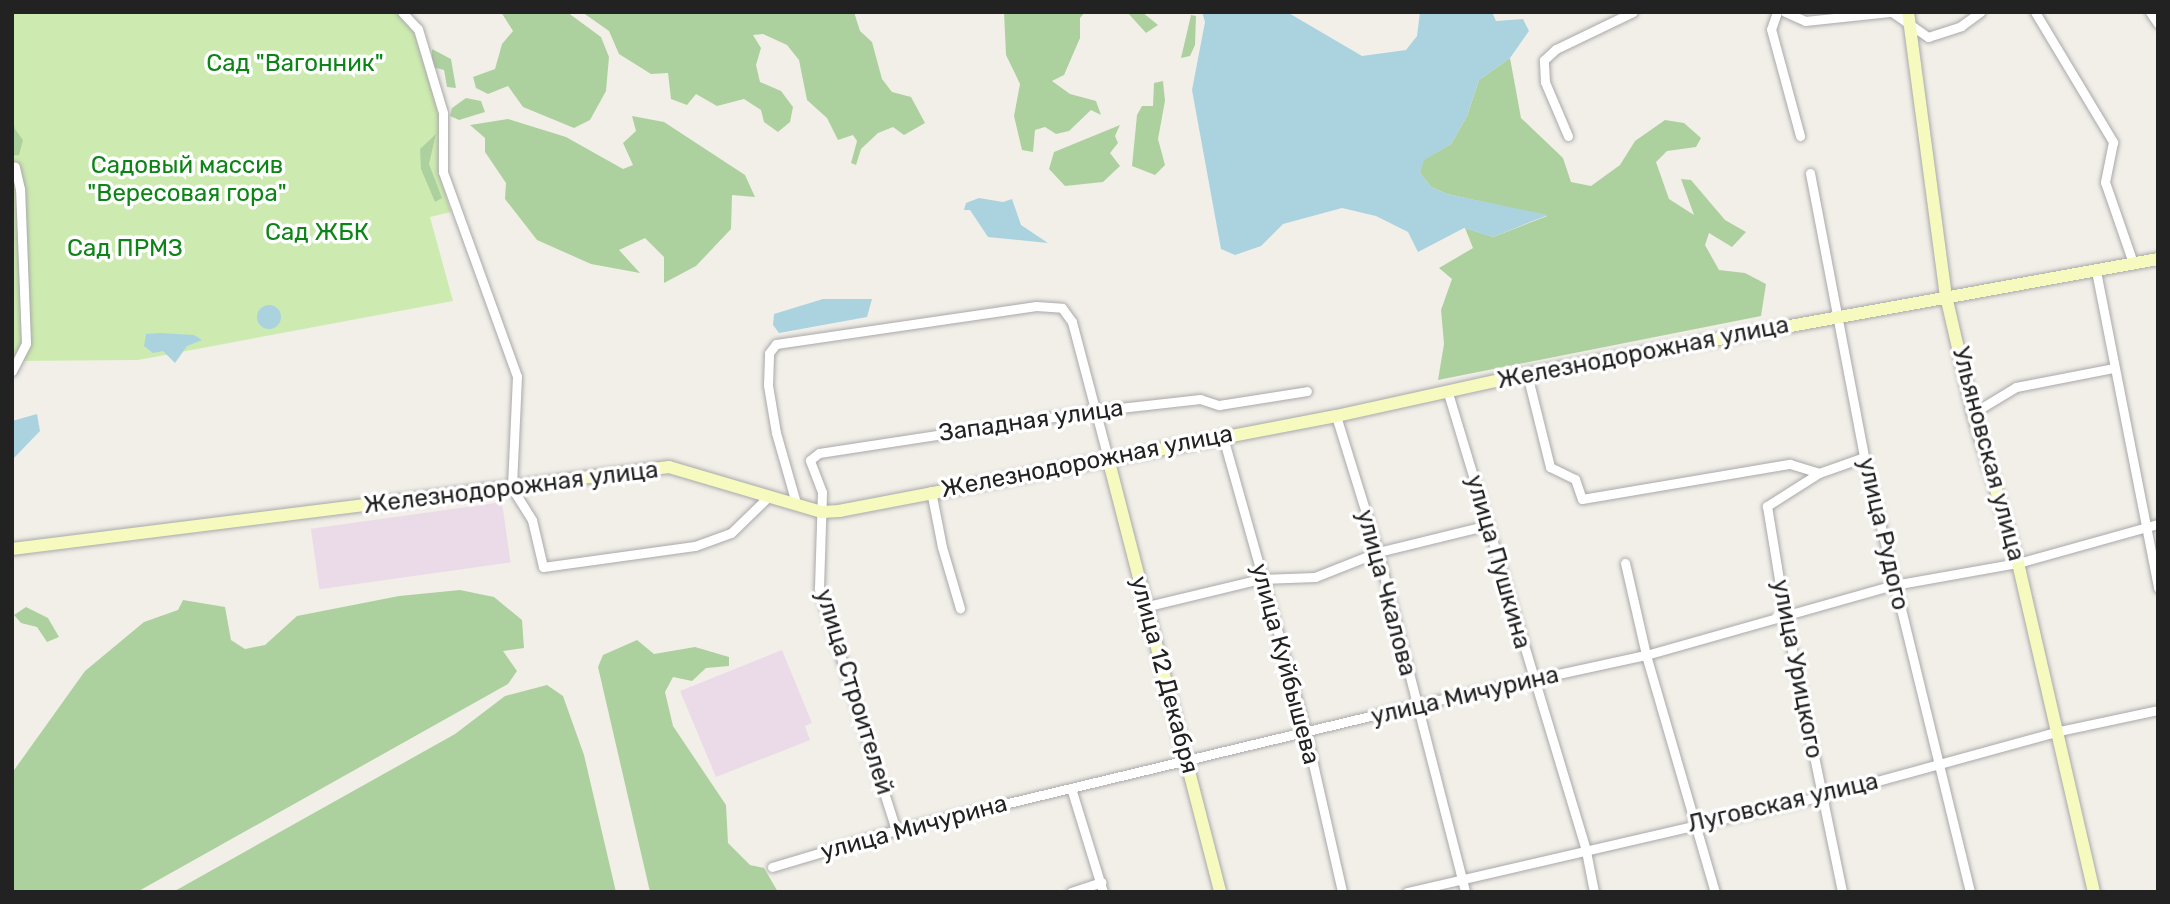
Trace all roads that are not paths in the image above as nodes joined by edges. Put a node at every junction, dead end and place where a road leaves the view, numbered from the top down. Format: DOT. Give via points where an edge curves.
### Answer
graph roads {
  1 [pos="402,12"];
  2 [pos="1633,12"];
  3 [pos="1777,12"];
  4 [pos="1785,12"];
  5 [pos="1891,12"];
  6 [pos="1908,12"];
  7 [pos="1980,12"];
  8 [pos="2035,12"];
  9 [pos="2150,12"];
  10 [pos="2158,24"];
  11 [pos="1911,27"];
  12 [pos="1568,136"];
  13 [pos="1800,136"];
  14 [pos="15,167"];
  15 [pos="1810,173"];
  16 [pos="2158,259"];
  17 [pos="2133,263"];
  18 [pos="2096,271"];
  19 [pos="1946,296"];
  20 [pos="1837,316"];
  21 [pos="2114,368"];
  22 [pos="12,371"];
  23 [pos="1527,374"];
  24 [pos="1307,391"];
  25 [pos="1448,393"];
  26 [pos="1093,411"];
  27 [pos="1973,413"];
  28 [pos="1336,416"];
  29 [pos="1223,437"];
  30 [pos="1864,457"];
  31 [pos="1108,458"];
  32 [pos="1819,473"];
  33 [pos="512,488"];
  34 [pos="932,491"];
  35 [pos="769,496"];
  36 [pos="796,503"];
  37 [pos="822,512"];
  38 [pos="2158,524"];
  39 [pos="1489,525"];
  40 [pos="2146,527"];
  41 [pos="12,549"];
  42 [pos="1378,552"];
  43 [pos="1625,563"];
  44 [pos="2018,563"];
  45 [pos="1261,579"];
  46 [pos="1894,585"];
  47 [pos="2158,588"];
  48 [pos="1144,607"];
  49 [pos="960,608"];
  50 [pos="1784,616"];
  51 [pos="1646,656"];
  52 [pos="1532,681"];
  53 [pos="1416,705"];
  54 [pos="2158,709"];
  55 [pos="2055,732"];
  56 [pos="1306,733"];
  57 [pos="1188,762"];
  58 [pos="1942,763"];
  59 [pos="1071,788"];
  60 [pos="1823,796"];
  61 [pos="1697,823"];
  62 [pos="896,830"];
  63 [pos="1586,851"];
  64 [pos="772,867"];
  65 [pos="1102,887"];
  66 [pos="1464,887"];
  67 [pos="1071,892"];
  68 [pos="1220,892"];
  69 [pos="1342,892"];
  70 [pos="1407,892"];
  71 [pos="1594,892"];
  72 [pos="1715,892"];
  73 [pos="1842,892"];
  74 [pos="1970,892"];
  75 [pos="2094,892"];
  1 -- 33 [label="street" via="418,29 443,113 443,172 517,376"];
  2 -- 12 [label="street" via="1556,49 1544,60 1545,82"];
  3 -- 13 [label="street" via="1771,30"];
  4 -- 5 [label="street" via="1805,21"];
  5 -- 11 [label="street"];
  6 -- 11 [label="street, Ульяновская улица"];
  7 -- 11 [label="street" via="1961,26 1928,37"];
  8 -- 17 [label="street" via="2113,142 2105,182"];
  9 -- 10 [label="street"];
  11 -- 19 [label="street, Ульяновская улица"];
  14 -- 22 [label="street" via="20,189 26,344"];
  15 -- 20 [label="street, улица Рудого"];
  16 -- 17 [label="street, Железнодорожная улица"];
  17 -- 18 [label="street, Железнодорожная улица"];
  18 -- 19 [label="street, Железнодорожная улица"];
  18 -- 21 [label="street"];
  19 -- 20 [label="street, Железнодорожная улица"];
  19 -- 27 [label="street, Ульяновская улица"];
  20 -- 23 [label="street, Железнодорожная улица"];
  20 -- 30 [label="street, улица Рудого"];
  21 -- 27 [label="street" via="2016,387"];
  21 -- 40 [label="street"];
  23 -- 25 [label="street, Железнодорожная улица"];
  23 -- 32 [label="street" via="1550,467 1575,479 1583,499 1790,464"];
  24 -- 26 [label="street, Западная улица" via="1219,405 1200,399"];
  25 -- 28 [label="street, Железнодорожная улица"];
  25 -- 39 [label="street, улица Пушкина"];
  26 -- 31 [label="street"];
  26 -- 36 [label="street" via="1072,322 1062,308 1036,306 776,344 769,353 768,385"];
  26 -- 37 [label="street, Западная улица" via="819,453 810,460 822,492"];
  27 -- 44 [label="street, Ульяновская улица"];
  28 -- 29 [label="street, Железнодорожная улица"];
  28 -- 42 [label="street, улица Чкалова"];
  29 -- 31 [label="street, Железнодорожная улица"];
  29 -- 45 [label="street, улица Куйбышева"];
  30 -- 32 [label="street"];
  30 -- 46 [label="street, улица Рудого"];
  31 -- 34 [label="street, Железнодорожная улица"];
  31 -- 48 [label="street, улица 12 Декабря"];
  32 -- 50 [label="street, улица Урицкого" via="1767,506"];
  33 -- 35 [label="street, Железнодорожная улица" via="669,467"];
  33 -- 35 [label="street" via="532,520 543,567 695,546 731,533"];
  33 -- 41 [label="street, Железнодорожная улица"];
  34 -- 37 [label="street, Железнодорожная улица"];
  34 -- 49 [label="street"];
  35 -- 36 [label="street, Железнодорожная улица"];
  36 -- 37 [label="street, Железнодорожная улица"];
  37 -- 62 [label="street, улица Строителей" via="819,588"];
  38 -- 40 [label="street, улица Мичурина"];
  39 -- 42 [label="street"];
  39 -- 52 [label="street, улица Пушкина"];
  40 -- 44 [label="street, улица Мичурина"];
  40 -- 47 [label="street"];
  42 -- 45 [label="street" via="1315,577"];
  42 -- 53 [label="street, улица Чкалова"];
  43 -- 51 [label="street"];
  44 -- 46 [label="street, улица Мичурина"];
  44 -- 55 [label="street, Ульяновская улица"];
  45 -- 48 [label="street"];
  45 -- 56 [label="street, улица Куйбышева"];
  46 -- 50 [label="street, улица Мичурина"];
  46 -- 58 [label="street, улица Рудого"];
  48 -- 57 [label="street, улица 12 Декабря"];
  50 -- 51 [label="street, улица Мичурина"];
  50 -- 60 [label="street, улица Урицкого"];
  51 -- 52 [label="street, улица Мичурина"];
  51 -- 61 [label="street"];
  52 -- 53 [label="street, улица Мичурина"];
  52 -- 63 [label="street, улица Пушкина"];
  53 -- 56 [label="street, улица Мичурина"];
  53 -- 66 [label="street, улица Чкалова"];
  54 -- 55 [label="street, Луговская улица"];
  55 -- 58 [label="street, Луговская улица"];
  55 -- 75 [label="street, Ульяновская улица"];
  56 -- 57 [label="street, улица Мичурина"];
  56 -- 69 [label="street, улица Куйбышева"];
  57 -- 59 [label="street, улица Мичурина"];
  57 -- 68 [label="street, улица 12 Декабря"];
  58 -- 60 [label="street, Луговская улица"];
  58 -- 74 [label="street, улица Рудого"];
  59 -- 62 [label="street, улица Мичурина"];
  59 -- 65 [label="street"];
  60 -- 61 [label="street, Луговская улица"];
  60 -- 73 [label="street, улица Урицкого"];
  61 -- 63 [label="street, Луговская улица"];
  61 -- 72 [label="street"];
  62 -- 64 [label="street, улица Мичурина"];
  63 -- 66 [label="street, Луговская улица"];
  63 -- 71 [label="street, улица Пушкина"];
  65 -- 67 [label="street"];
  66 -- 70 [label="street, Луговская улица"];
}
